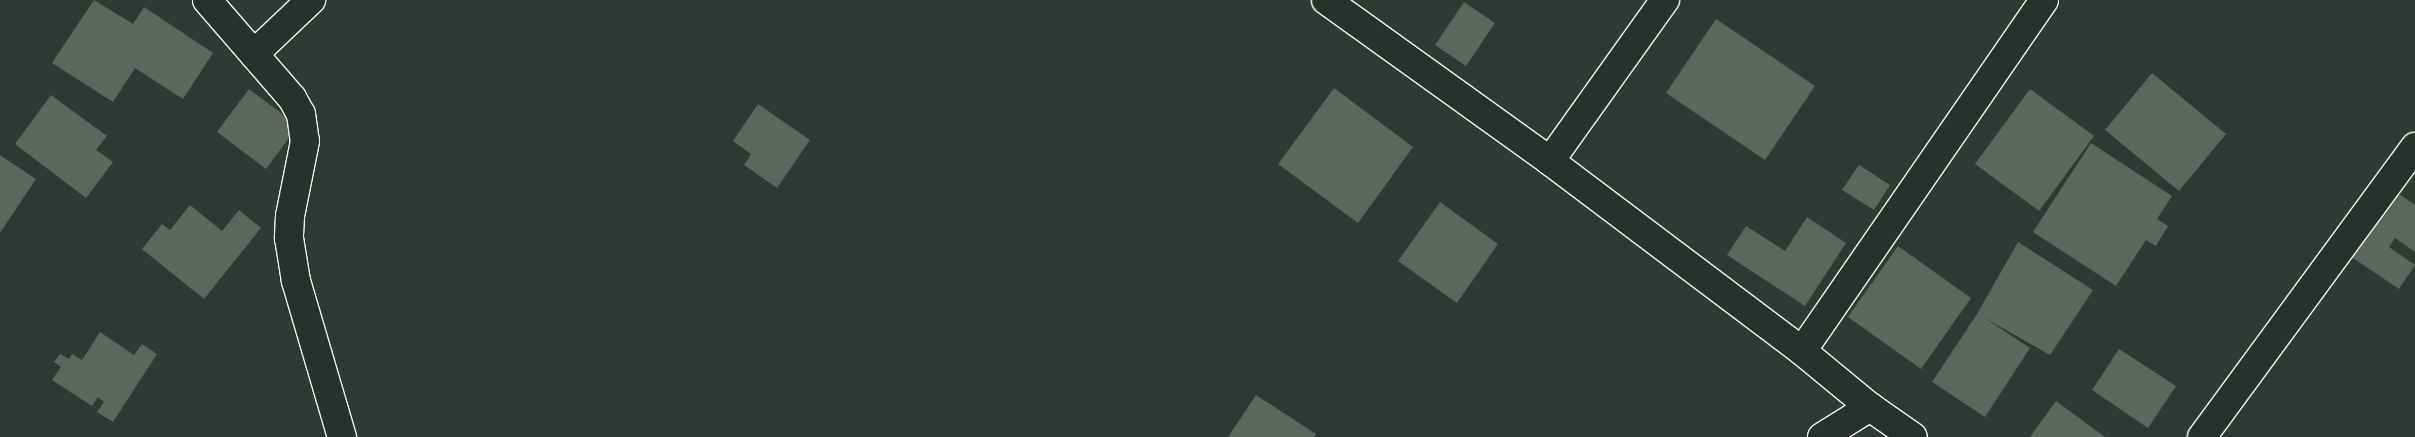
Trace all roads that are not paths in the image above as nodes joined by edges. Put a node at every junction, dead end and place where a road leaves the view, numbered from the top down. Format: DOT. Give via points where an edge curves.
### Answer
graph roads {
  1 [pos="208,0"];
  2 [pos="311,0"];
  3 [pos="1326,0"];
  4 [pos="1665,0"];
  5 [pos="2044,0"];
  6 [pos="254,54"];
  7 [pos="2415,147"];
  8 [pos="1550,161"];
  9 [pos="1802,351"];
  10 [pos="1870,407"];
  11 [pos="342,437"];
  12 [pos="1822,437"];
  13 [pos="1913,437"];
  14 [pos="2202,437"];
  1 -- 6 [label="street"];
  2 -- 6 [label="street"];
  3 -- 8 [label="street"];
  4 -- 8 [label="street"];
  5 -- 9 [label="street"];
  6 -- 11 [label="street" via="292,98 302,114 305,127 289,238 296,280"];
  7 -- 14 [label="street"];
  8 -- 9 [label="street"];
  9 -- 10 [label="street"];
  10 -- 12 [label="street"];
  10 -- 13 [label="street"];
}
